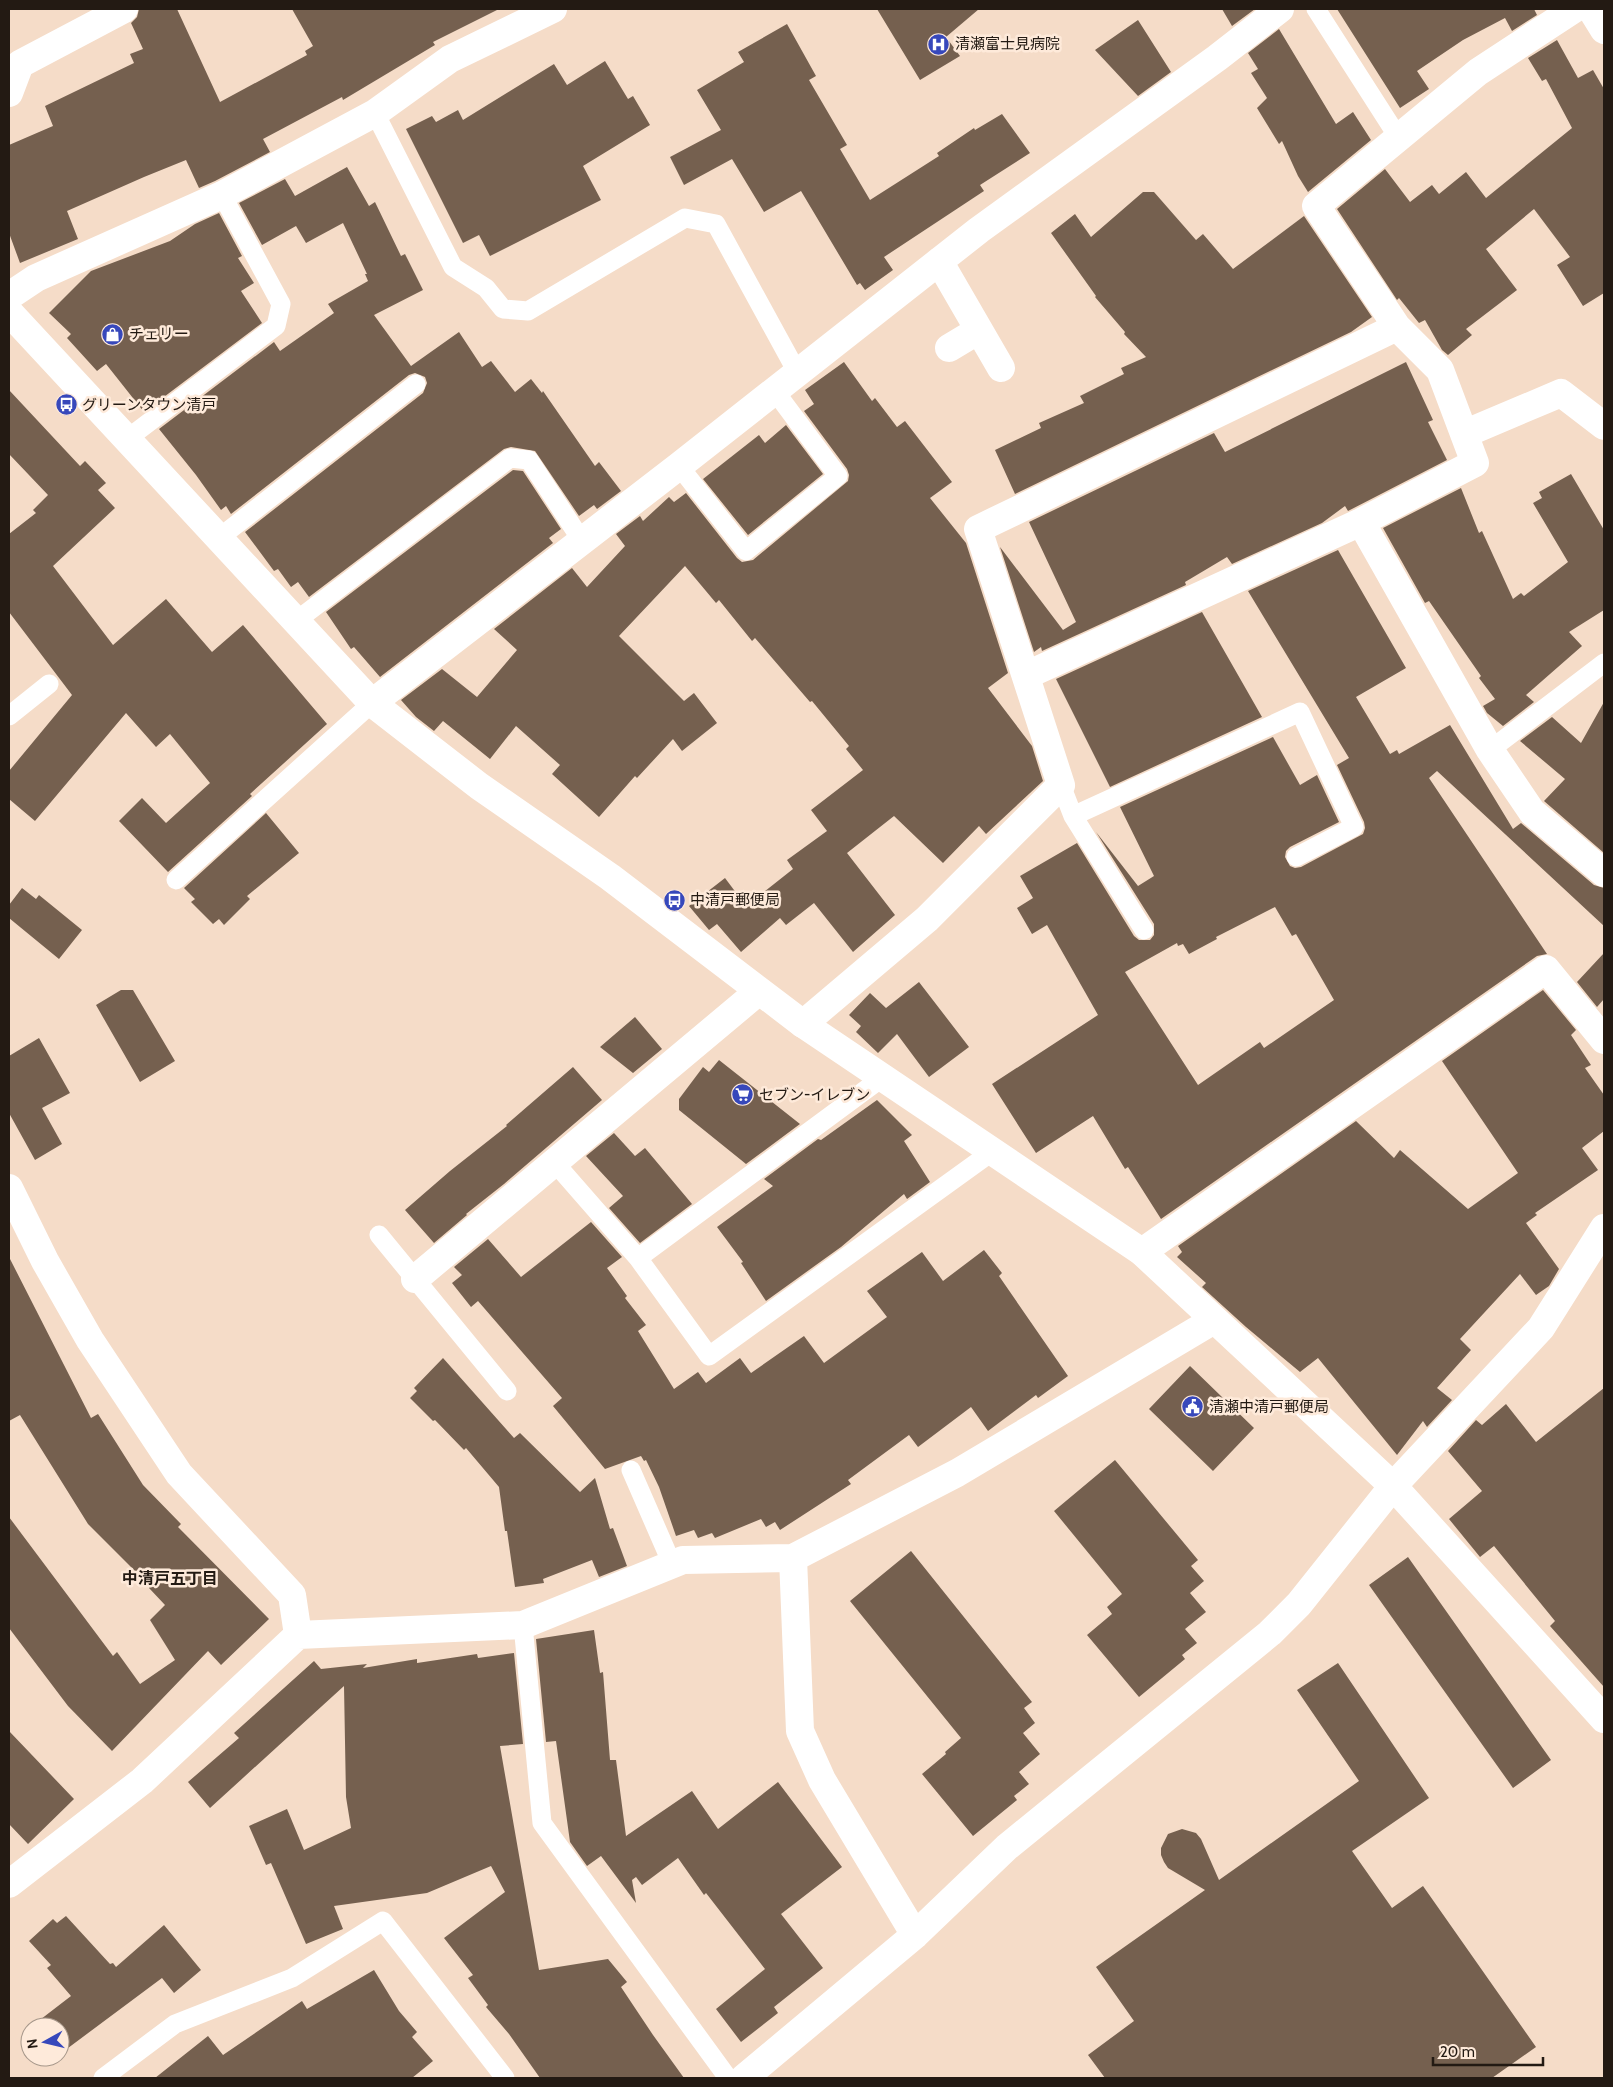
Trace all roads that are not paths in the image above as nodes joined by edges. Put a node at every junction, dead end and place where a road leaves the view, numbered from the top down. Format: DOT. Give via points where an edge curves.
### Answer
graph roads {
  1 [pos="124,9"];
  2 [pos="553,9"];
  3 [pos="1280,9"];
  4 [pos="1316,9"];
  5 [pos="1574,9"];
  6 [pos="1591,9"];
  7 [pos="1604,30"];
  8 [pos="9,92"];
  9 [pos="376,113"];
  10 [pos="1398,137"];
  11 [pos="222,195"];
  12 [pos="940,261"];
  13 [pos="9,296"];
  14 [pos="9,312"];
  15 [pos="1397,327"];
  16 [pos="979,330"];
  17 [pos="949,348"];
  18 [pos="1001,368"];
  19 [pos="797,372"];
  20 [pos="416,384"];
  21 [pos="774,390"];
  22 [pos="1604,426"];
  23 [pos="1464,434"];
  24 [pos="127,439"];
  25 [pos="679,466"];
  26 [pos="1361,522"];
  27 [pos="219,538"];
  28 [pos="582,541"];
  29 [pos="296,621"];
  30 [pos="1604,663"];
  31 [pos="1027,675"];
  32 [pos="49,684"];
  33 [pos="372,703"];
  34 [pos="9,716"];
  35 [pos="1490,750"];
  36 [pos="1060,785"];
  37 [pos="1073,816"];
  38 [pos="1296,858"];
  39 [pos="1604,873"];
  40 [pos="176,880"];
  41 [pos="1144,930"];
  42 [pos="759,991"];
  43 [pos="803,1024"];
  44 [pos="1604,1040"];
  45 [pos="883,1078"];
  46 [pos="993,1151"];
  47 [pos="555,1163"];
  48 [pos="9,1188"];
  49 [pos="1604,1228"];
  50 [pos="379,1234"];
  51 [pos="1142,1252"];
  52 [pos="638,1258"];
  53 [pos="415,1279"];
  54 [pos="1214,1320"];
  55 [pos="507,1392"];
  56 [pos="631,1470"];
  57 [pos="1393,1486"];
  58 [pos="793,1558"];
  59 [pos="672,1564"];
  60 [pos="523,1625"];
  61 [pos="298,1635"];
  62 [pos="1602,1713"];
  63 [pos="9,1884"];
  64 [pos="915,1935"];
  65 [pos="103,2078"];
  66 [pos="505,2078"];
  67 [pos="728,2078"];
  68 [pos="744,2078"];
  1 -- 8 [label="street" via="20,64"];
  2 -- 9 [label="street" via="450,59"];
  3 -- 12 [label="street"];
  4 -- 10 [label="lane"];
  5 -- 10 [label="street" via="1478,72"];
  6 -- 7 [label="street"];
  9 -- 11 [label="street"];
  9 -- 19 [label="lane" via="453,267 486,288 503,309 528,311 685,218 716,224"];
  10 -- 15 [label="street" via="1316,206"];
  11 -- 13 [label="street" via="36,278"];
  11 -- 24 [label="lane" via="281,304 276,326"];
  12 -- 16 [label="street"];
  12 -- 19 [label="street"];
  14 -- 24 [label="street"];
  15 -- 23 [label="street" via="1440,370"];
  15 -- 31 [label="street" via="978,529"];
  16 -- 17 [label="street"];
  16 -- 18 [label="street"];
  19 -- 21 [label="street"];
  20 -- 27 [label="lane"];
  21 -- 25 [label="street"];
  21 -- 25 [label="lane" via="838,476 746,551"];
  22 -- 23 [label="street" via="1561,393"];
  23 -- 26 [label="street" via="1475,463"];
  24 -- 27 [label="street"];
  25 -- 28 [label="street"];
  26 -- 31 [label="street"];
  26 -- 35 [label="street"];
  27 -- 29 [label="street"];
  28 -- 29 [label="lane" via="529,460 510,458"];
  28 -- 33 [label="street"];
  29 -- 33 [label="street"];
  30 -- 35 [label="lane"];
  31 -- 36 [label="street"];
  32 -- 34 [label="lane"];
  33 -- 40 [label="lane"];
  33 -- 42 [label="street" via="479,786 610,877"];
  35 -- 39 [label="street" via="1532,812"];
  36 -- 37 [label="lane"];
  36 -- 43 [label="street" via="927,919"];
  37 -- 38 [label="lane" via="1300,712 1354,827"];
  37 -- 41 [label="lane"];
  42 -- 43 [label="street"];
  42 -- 47 [label="street"];
  43 -- 45 [label="street"];
  44 -- 51 [label="street" via="1546,969"];
  45 -- 46 [label="street"];
  45 -- 52 [label="lane"];
  46 -- 51 [label="street"];
  46 -- 52 [label="lane" via="709,1356"];
  47 -- 52 [label="lane"];
  47 -- 53 [label="street"];
  48 -- 61 [label="street" via="45,1261 90,1340 179,1474 292,1595"];
  49 -- 57 [label="street" via="1541,1328"];
  50 -- 53 [label="lane"];
  51 -- 54 [label="street"];
  53 -- 55 [label="lane"];
  54 -- 57 [label="street"];
  54 -- 58 [label="street" via="957,1473"];
  56 -- 59 [label="lane"];
  57 -- 62 [label="street"];
  57 -- 64 [label="street" via="1299,1604 1270,1633 1007,1846"];
  58 -- 59 [label="street" via="683,1560"];
  58 -- 64 [label="street" via="800,1731 822,1780"];
  59 -- 60 [label="street"];
  60 -- 61 [label="street"];
  60 -- 67 [label="lane" via="542,1823"];
  61 -- 63 [label="street" via="142,1781"];
  64 -- 68 [label="street"];
  65 -- 66 [label="lane" via="175,2024 292,1978 383,1921"];
}
